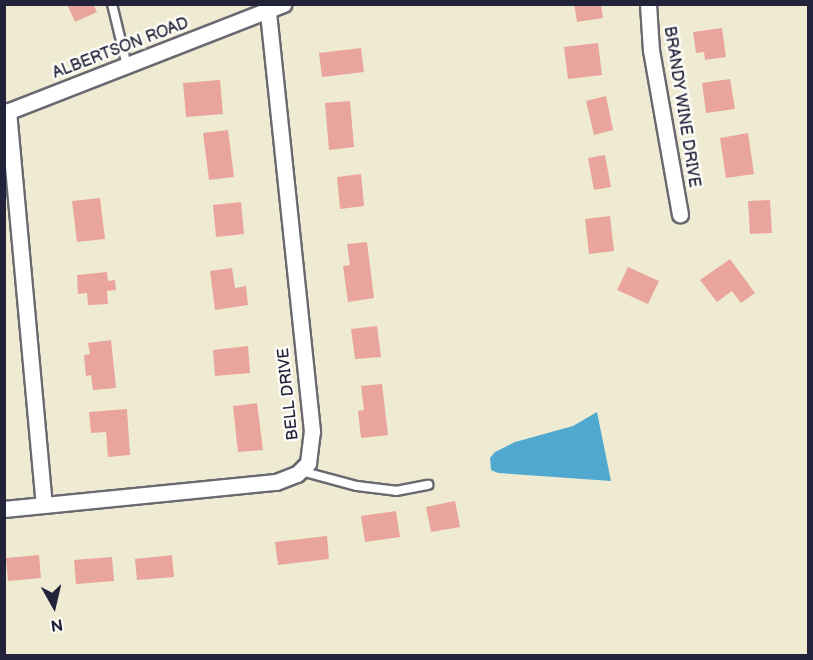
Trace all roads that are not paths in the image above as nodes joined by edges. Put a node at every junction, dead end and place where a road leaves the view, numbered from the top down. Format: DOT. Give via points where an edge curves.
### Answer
graph roads {
  1 [pos="112,4"];
  2 [pos="283,4"];
  3 [pos="648,4"];
  4 [pos="268,12"];
  5 [pos="127,66"];
  6 [pos="6,112"];
  7 [pos="680,214"];
  8 [pos="301,471"];
  9 [pos="428,485"];
  10 [pos="44,504"];
  11 [pos="4,509"];
  1 -- 5 [label="lane"];
  2 -- 4 [label="street, ALBERTSON ROAD"];
  3 -- 7 [label="street, BRANDY WINE DRIVE" via="651,50"];
  4 -- 5 [label="street, ALBERTSON ROAD"];
  4 -- 8 [label="street, BELL DRIVE" via="312,431 308,463"];
  5 -- 6 [label="street, ALBERTSON ROAD"];
  6 -- 10 [label="street"];
  8 -- 9 [label="lane" via="357,486 396,491"];
  8 -- 10 [label="street" via="276,482 246,486"];
  10 -- 11 [label="street"];
}
